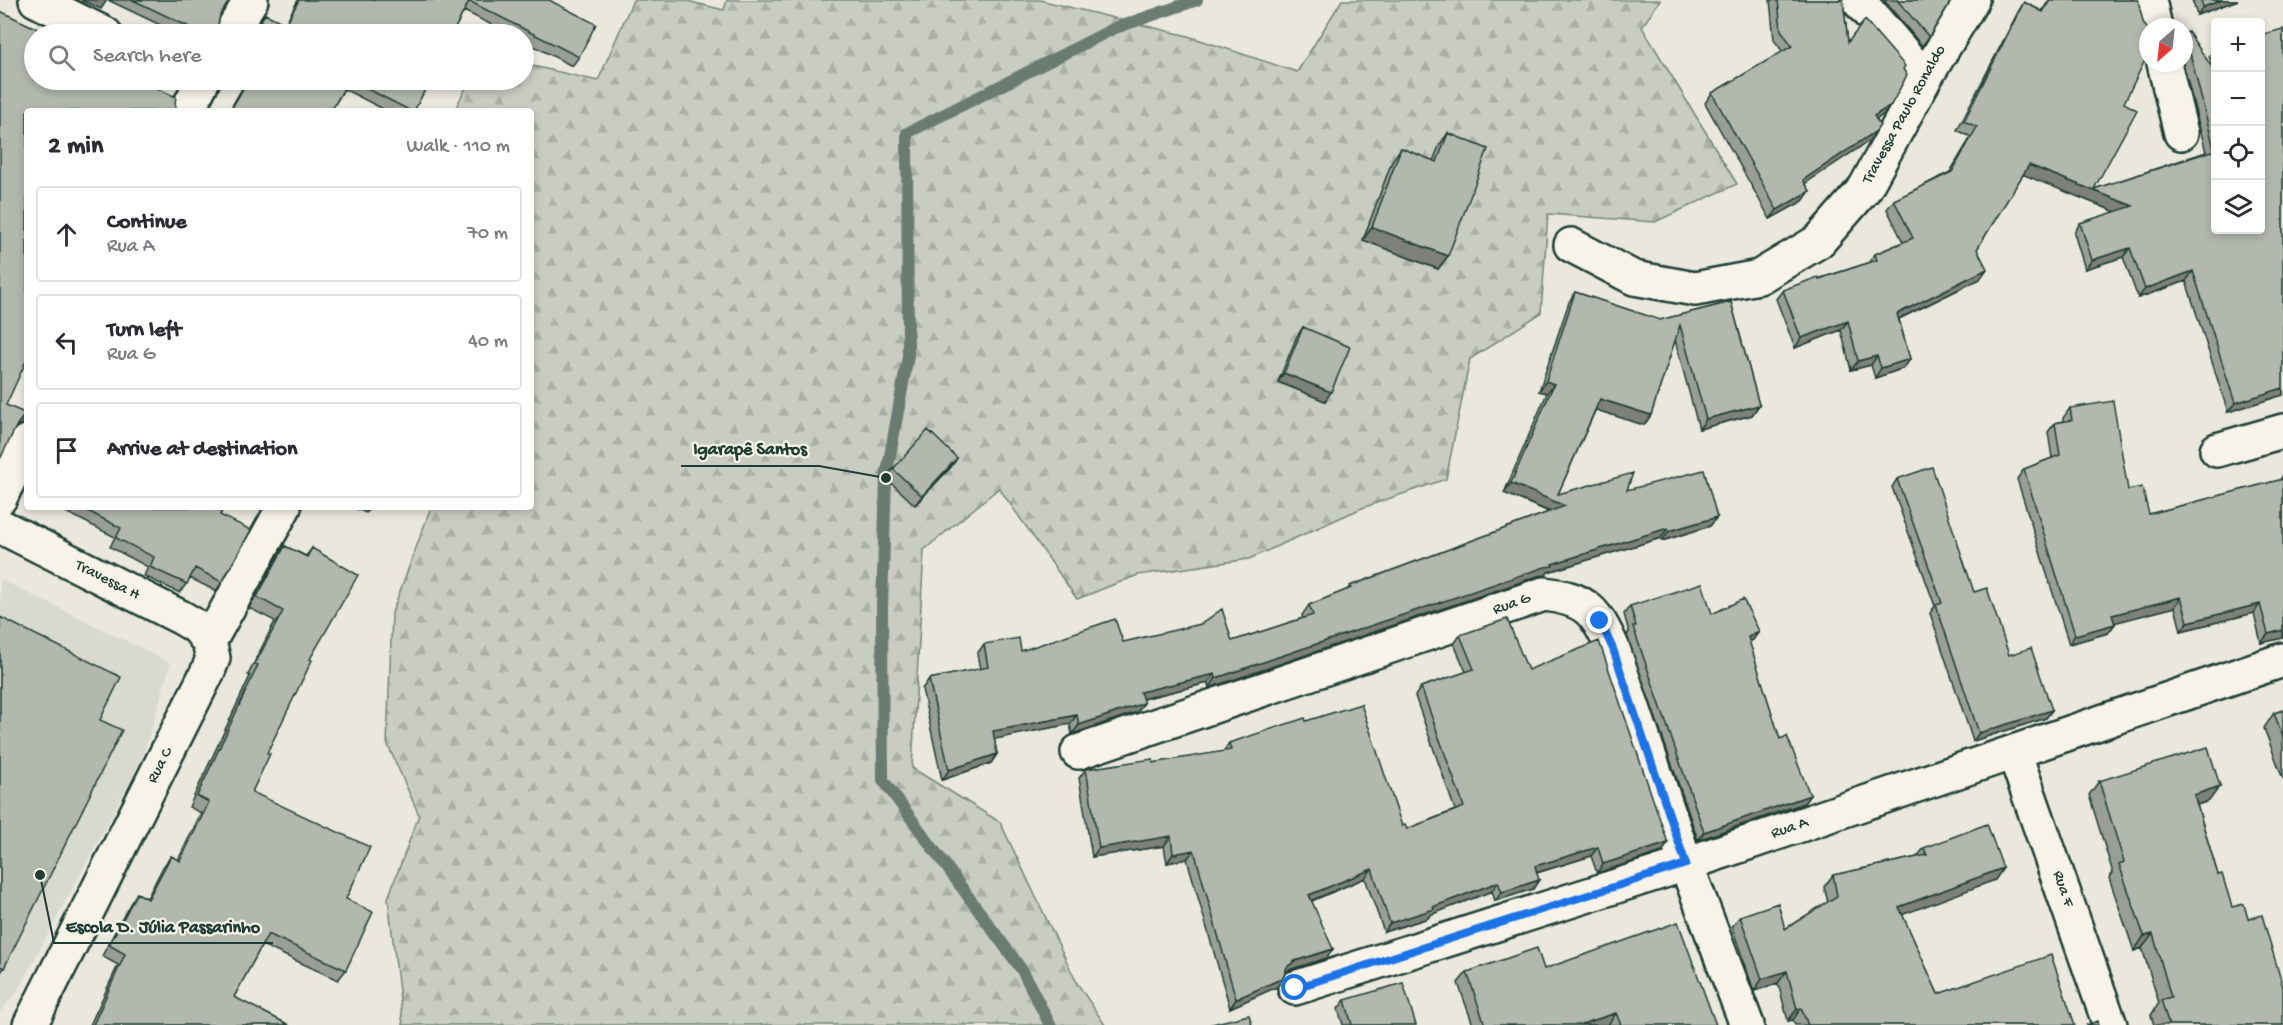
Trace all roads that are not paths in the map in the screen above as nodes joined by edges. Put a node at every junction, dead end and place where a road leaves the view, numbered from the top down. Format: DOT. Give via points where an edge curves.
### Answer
graph roads {
  1 [pos="36,0"];
  2 [pos="251,0"];
  3 [pos="1858,0"];
  4 [pos="1972,0"];
  5 [pos="2149,0"];
  6 [pos="2153,18"];
  7 [pos="85,24"];
  8 [pos="236,24"];
  9 [pos="2166,72"];
  10 [pos="1925,78"];
  11 [pos="2181,133"];
  12 [pos="1571,245"];
  13 [pos="2283,431"];
  14 [pos="24,448"];
  15 [pos="2217,450"];
  16 [pos="0,498"];
  17 [pos="283,510"];
  18 [pos="0,526"];
  19 [pos="210,642"];
  20 [pos="2283,660"];
  21 [pos="1078,752"];
  22 [pos="2014,752"];
  23 [pos="1686,864"];
  24 [pos="1295,988"];
  25 [pos="30,1025"];
  26 [pos="1747,1025"];
  27 [pos="2110,1025"];
  1 -- 7 [label="street"];
  2 -- 8 [label="street"];
  3 -- 10 [label="street"];
  4 -- 10 [label="street, Travessa Paulo Ronaldo"];
  5 -- 6 [label="street"];
  9 -- 11 [label="street"];
  10 -- 12 [label="street, Travessa Paulo Ronaldo" via="1865,188 1819,241 1759,277 1695,289 1634,278"];
  13 -- 15 [label="street"];
  14 -- 16 [label="street"];
  17 -- 19 [label="street, Rua C"];
  18 -- 19 [label="street, Travessa H" via="182,618"];
  19 -- 25 [label="street, Rua C" via="213,658 208,671"];
  20 -- 22 [label="street, Rua A"];
  21 -- 23 [label="street, Rua G" via="1544,594 1565,596 1582,603 1605,630"];
  22 -- 23 [label="street, Rua A"];
  22 -- 27 [label="street, Rua F"];
  23 -- 24 [label="street, Rua A"];
  23 -- 26 [label="street, Rua G"];
}
